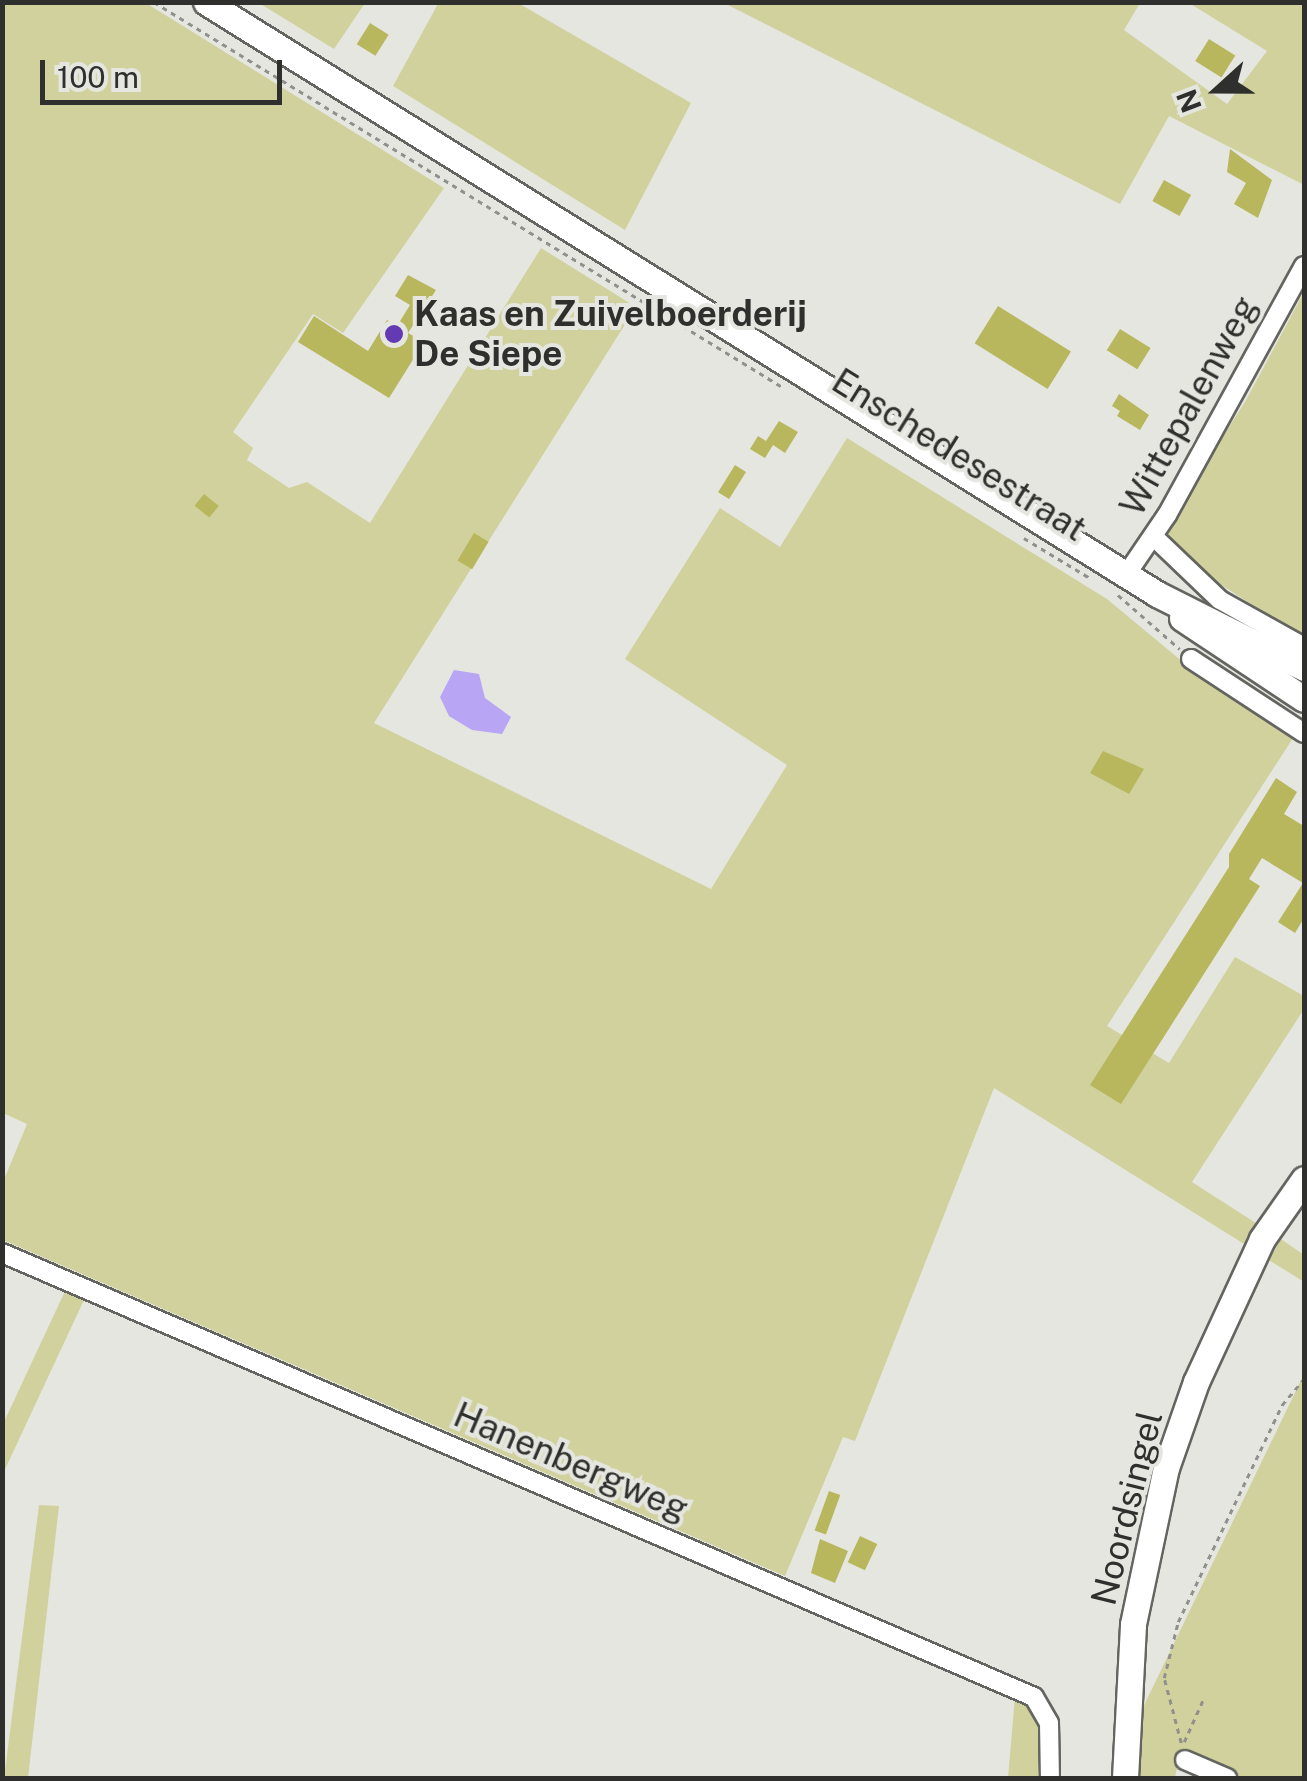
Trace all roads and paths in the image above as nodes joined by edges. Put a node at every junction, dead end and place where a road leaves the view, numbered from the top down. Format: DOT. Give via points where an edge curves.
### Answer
graph roads {
  1 [pos="154,2"];
  2 [pos="209,4"];
  3 [pos="1304,266"];
  4 [pos="799,397"];
  5 [pos="1013,529"];
  6 [pos="1154,537"];
  7 [pos="1100,584"];
  8 [pos="1121,584"];
  9 [pos="1157,594"];
  10 [pos="1304,647"];
  11 [pos="1192,659"];
  12 [pos="1304,668"];
  13 [pos="1304,699"];
  14 [pos="1304,733"];
  15 [pos="1304,1179"];
  16 [pos="2,1253"];
  17 [pos="1304,1379"];
  18 [pos="1202,1700"];
  19 [pos="1185,1760"];
  20 [pos="1050,1778"];
  21 [pos="1125,1778"];
  22 [pos="1227,1778"];
  1 -- 4 [label="path, Enschedesestraat"];
  2 -- 8 [label="street, Enschedesestraat"];
  3 -- 6 [label="street, Wittepalenweg"];
  5 -- 7 [label="path, Enschedesestraat"];
  6 -- 8 [label="street, Wittepalenweg"];
  6 -- 10 [label="street" via="1220,600"];
  8 -- 9 [label="street, Enschedesestraat"];
  8 -- 11 [label="path"];
  9 -- 12 [label="street, Enschedesestraat"];
  9 -- 13 [label="street, Enschedesestraat" via="1214,642"];
  11 -- 14 [label="street"];
  15 -- 21 [label="street, Noordsingel" via="1262,1239 1196,1382 1152,1525 1133,1624"];
  16 -- 20 [label="street, Hanenbergweg" via="1034,1697 1049,1722"];
  17 -- 18 [label="path" via="1282,1405 1178,1622 1164,1678 1182,1748"];
  19 -- 22 [label="street"];
}
